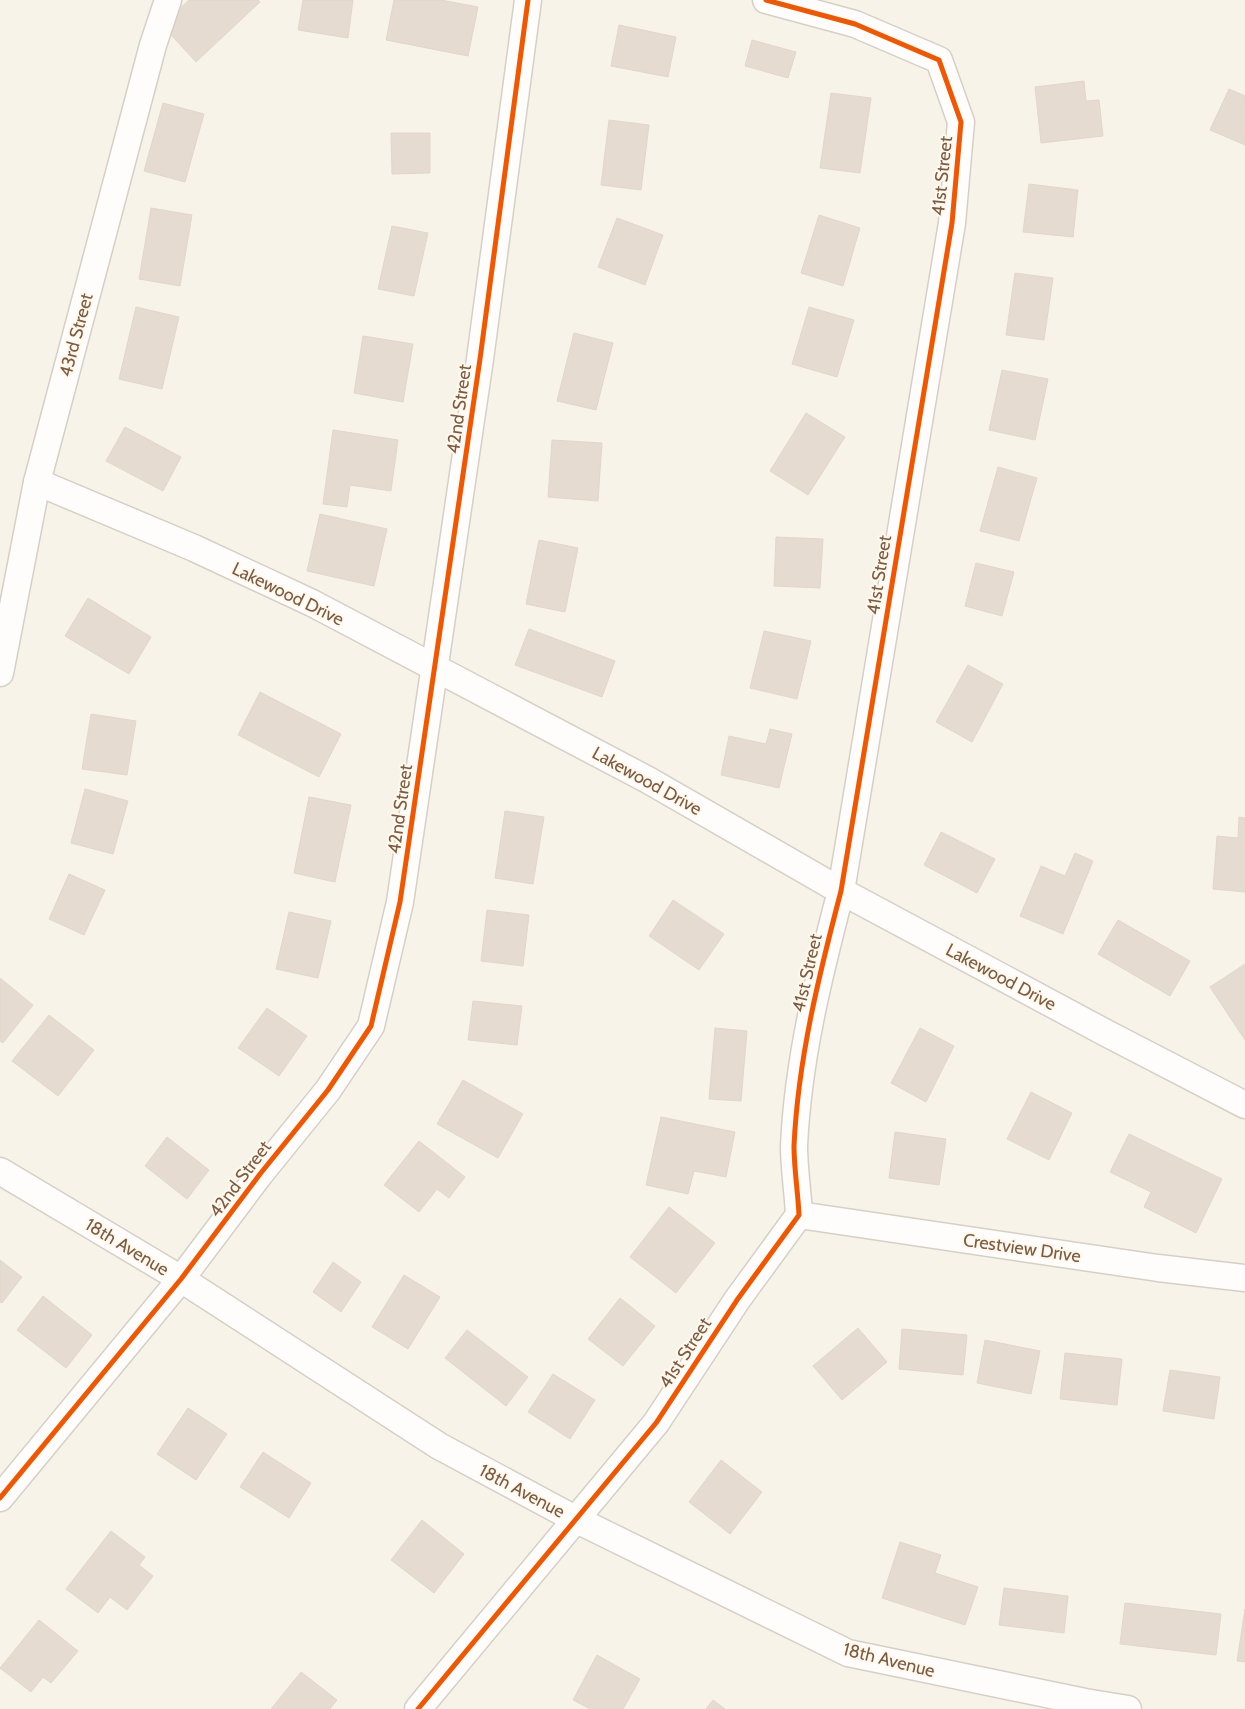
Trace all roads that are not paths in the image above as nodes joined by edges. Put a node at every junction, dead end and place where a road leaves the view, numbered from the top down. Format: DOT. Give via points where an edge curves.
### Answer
graph roads {
  1 [pos="168,0"];
  2 [pos="528,0"];
  3 [pos="766,0"];
  4 [pos="37,482"];
  5 [pos="434,669"];
  6 [pos="0,673"];
  7 [pos="841,891"];
  8 [pos="1245,1104"];
  9 [pos="0,1171"];
  10 [pos="799,1215"];
  11 [pos="1245,1278"];
  12 [pos="182,1279"];
  13 [pos="0,1498"];
  14 [pos="575,1519"];
  15 [pos="1031,1701"];
  16 [pos="1085,1706"];
  17 [pos="418,1709"];
  18 [pos="1128,1709"];
  1 -- 4 [label="street, 43rd Street" via="153,45"];
  2 -- 5 [label="street, 42nd Street"];
  3 -- 7 [label="street, 41st Street" via="855,24 939,60 961,122 952,223"];
  4 -- 5 [label="street, Lakewood Drive" via="312,603"];
  4 -- 6 [label="street, 43rd Street"];
  5 -- 7 [label="street, Lakewood Drive" via="648,780"];
  5 -- 12 [label="street, 42nd Street" via="400,902 371,1026 328,1090"];
  7 -- 8 [label="street, Lakewood Drive"];
  7 -- 10 [label="street, 41st Street" via="814,992 800,1080 794,1148"];
  9 -- 12 [label="street, 18th Avenue"];
  10 -- 11 [label="street, Crestview Drive"];
  10 -- 14 [label="street, 41st Street" via="737,1300 656,1423"];
  12 -- 13 [label="street, 42nd Street"];
  12 -- 14 [label="street, 18th Avenue" via="439,1446"];
  14 -- 15 [label="street, 18th Avenue" via="848,1653"];
  14 -- 17 [label="street, 41st Street"];
  15 -- 16 [label="street, 18th Avenue"];
  16 -- 18 [label="street, 18th Avenue"];
}
